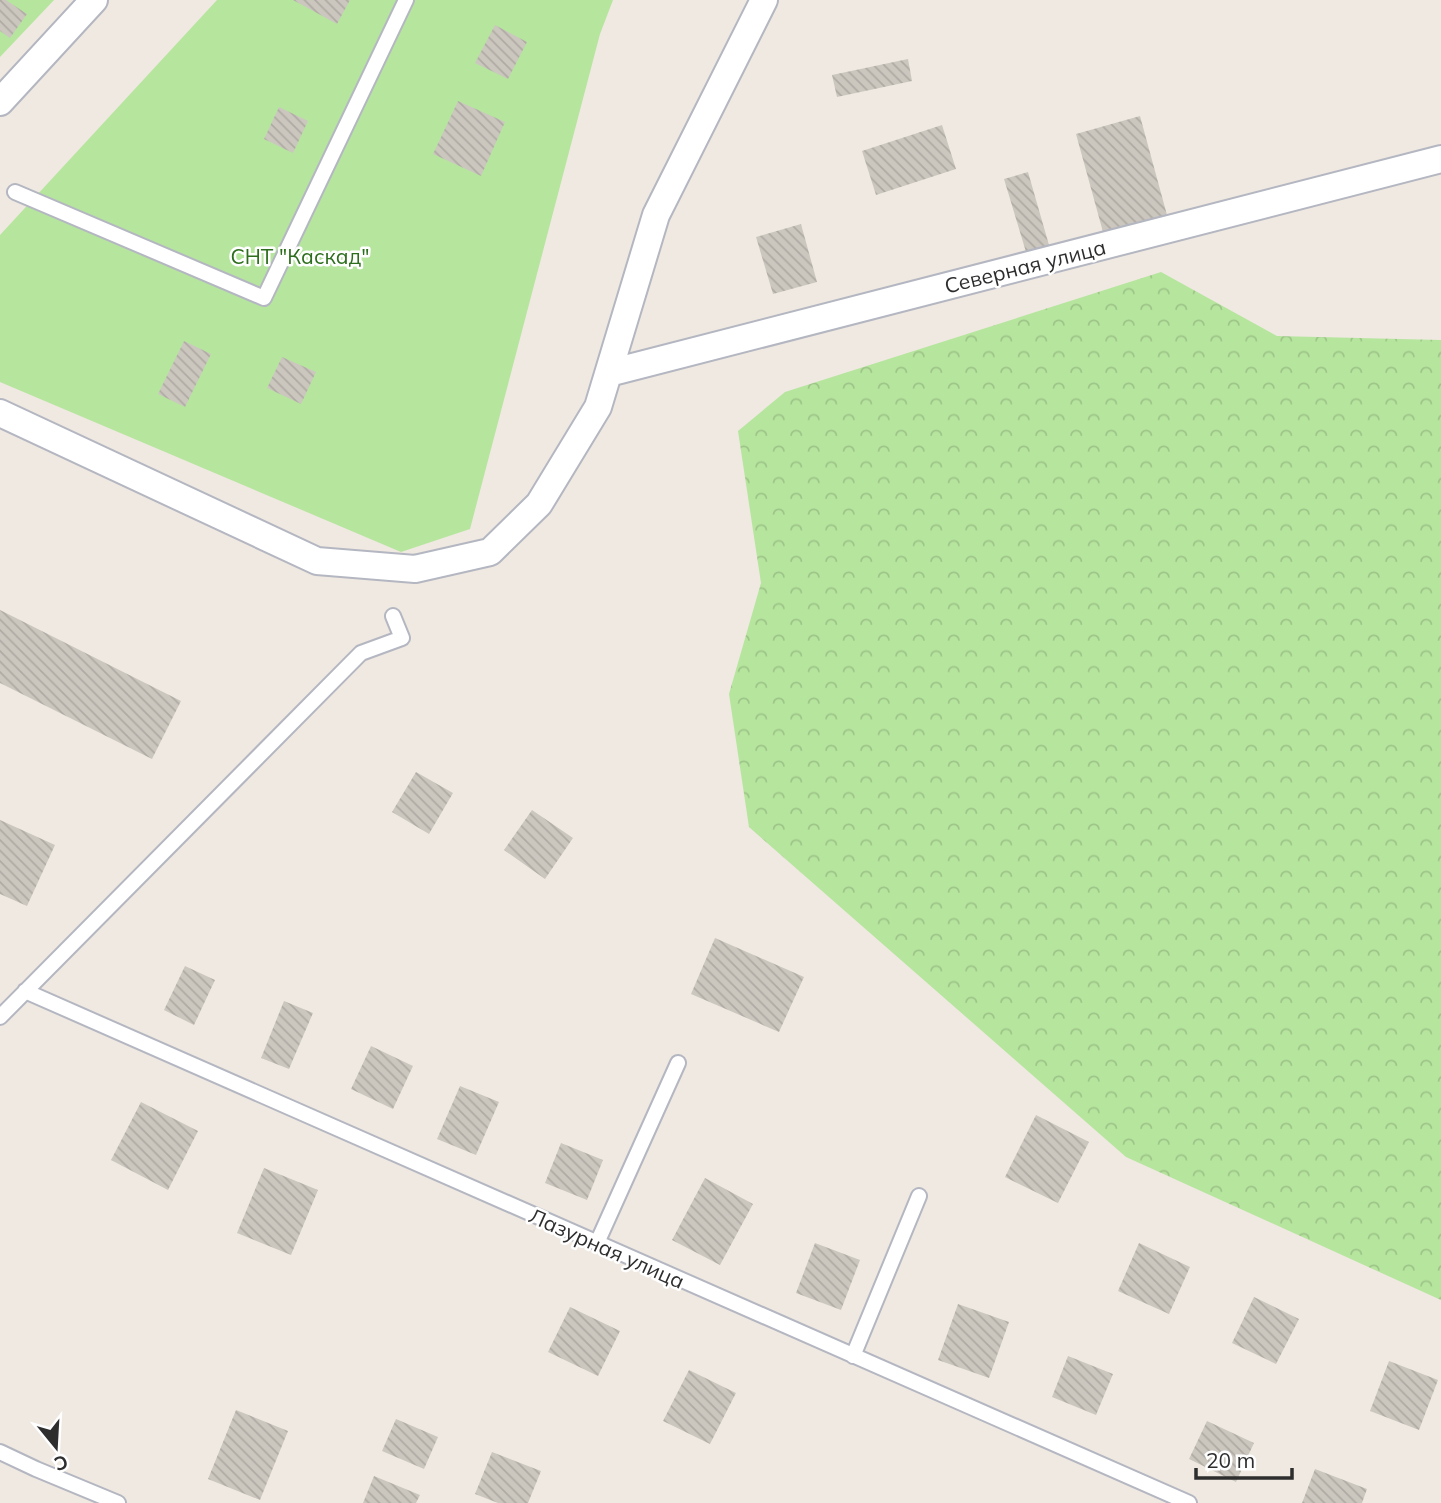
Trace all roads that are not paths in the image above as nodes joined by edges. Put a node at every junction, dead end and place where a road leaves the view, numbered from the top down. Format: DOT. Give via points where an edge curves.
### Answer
graph roads {
  1 [pos="94,0"];
  2 [pos="406,0"];
  3 [pos="764,0"];
  4 [pos="0,102"];
  5 [pos="1441,159"];
  6 [pos="15,192"];
  7 [pos="609,373"];
  8 [pos="0,413"];
  9 [pos="393,617"];
  10 [pos="25,991"];
  11 [pos="0,1017"];
  12 [pos="678,1063"];
  13 [pos="919,1196"];
  14 [pos="597,1243"];
  15 [pos="853,1356"];
  16 [pos="0,1452"];
  17 [pos="118,1503"];
  18 [pos="1189,1503"];
  1 -- 4 [label="street"];
  2 -- 6 [label="lane" via="264,298"];
  3 -- 7 [label="street" via="656,215"];
  5 -- 7 [label="street, Северная улица"];
  7 -- 8 [label="street" via="598,407 539,504 491,552 415,569 317,561"];
  9 -- 10 [label="lane" via="402,638 361,653"];
  10 -- 11 [label="lane"];
  10 -- 14 [label="lane, Лазурная улица"];
  12 -- 14 [label="lane"];
  13 -- 15 [label="lane"];
  14 -- 15 [label="lane, Лазурная улица"];
  15 -- 18 [label="lane, Лазурная улица"];
  16 -- 17 [label="lane"];
}
